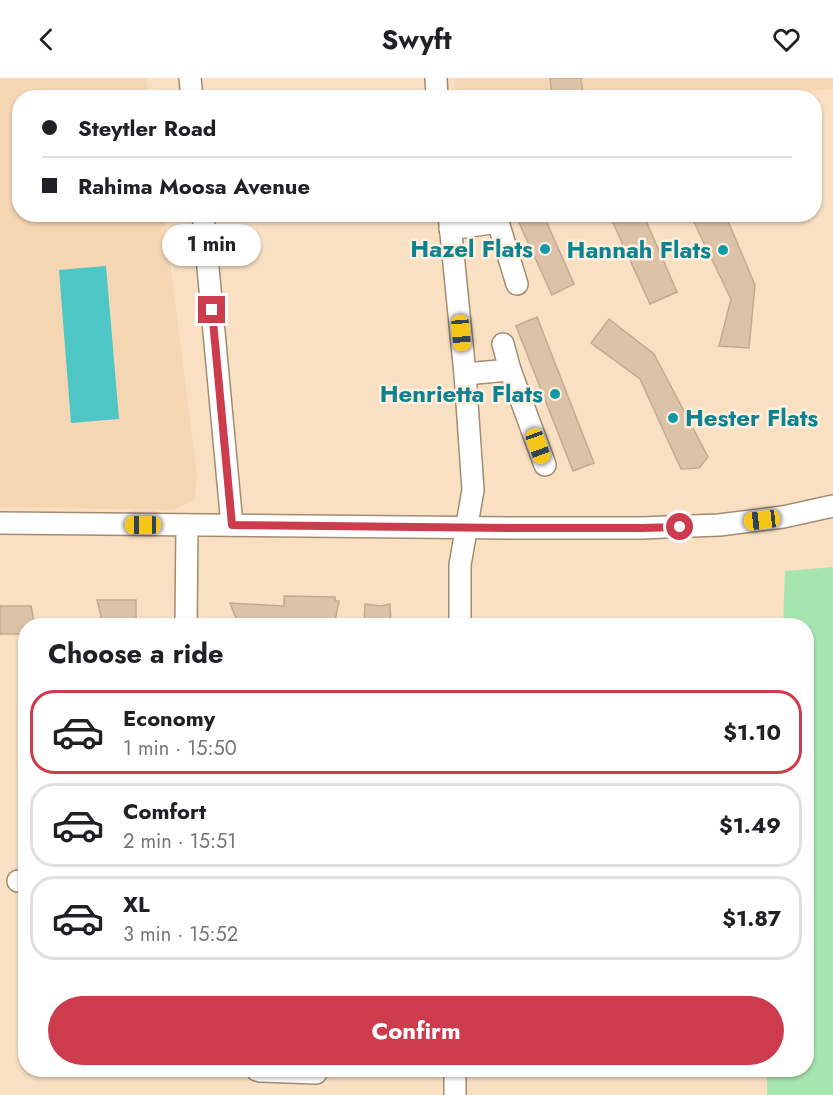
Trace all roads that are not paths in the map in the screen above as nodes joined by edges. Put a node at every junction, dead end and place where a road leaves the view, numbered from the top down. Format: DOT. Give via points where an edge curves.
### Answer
graph roads {
  1 [pos="204,222"];
  2 [pos="450,222"];
  3 [pos="499,222"];
  4 [pos="517,284"];
  5 [pos="502,344"];
  6 [pos="510,370"];
  7 [pos="465,374"];
  8 [pos="545,465"];
  9 [pos="833,506"];
  10 [pos="0,523"];
  11 [pos="187,525"];
  12 [pos="232,525"];
  13 [pos="467,528"];
  14 [pos="186,618"];
  15 [pos="460,618"];
  16 [pos="455,1077"];
  17 [pos="455,1095"];
  1 -- 12 [label="street"];
  2 -- 7 [label="street"];
  3 -- 4 [label="street"];
  5 -- 6 [label="street"];
  6 -- 7 [label="street"];
  6 -- 8 [label="street"];
  7 -- 13 [label="street" via="473,490"];
  9 -- 13 [label="street" via="719,525"];
  10 -- 11 [label="street"];
  11 -- 12 [label="street"];
  11 -- 14 [label="street"];
  12 -- 13 [label="street"];
  13 -- 15 [label="street" via="460,565"];
  16 -- 17 [label="street"];
}
